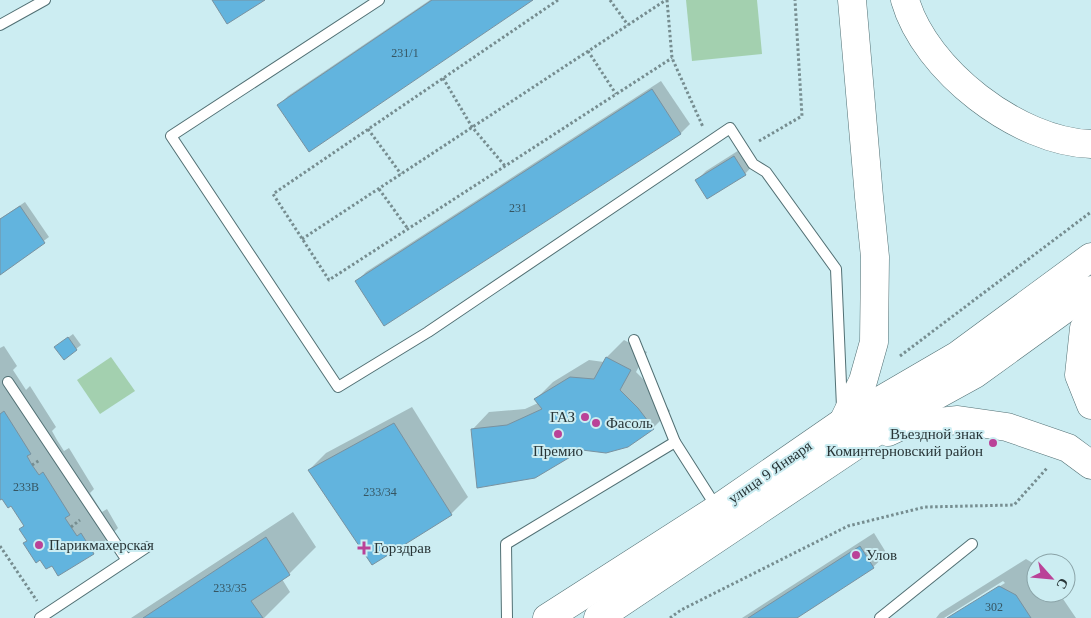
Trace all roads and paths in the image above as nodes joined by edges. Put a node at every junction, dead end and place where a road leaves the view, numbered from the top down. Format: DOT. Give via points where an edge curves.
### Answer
graph roads {
  1 [pos="45,0"];
  2 [pos="379,0"];
  3 [pos="558,0"];
  4 [pos="610,0"];
  5 [pos="666,0"];
  6 [pos="794,0"];
  7 [pos="852,0"];
  8 [pos="906,0"];
  9 [pos="0,25"];
  10 [pos="628,26"];
  11 [pos="588,51"];
  12 [pos="672,58"];
  13 [pos="443,78"];
  14 [pos="616,94"];
  15 [pos="472,127"];
  16 [pos="368,129"];
  17 [pos="709,142"];
  18 [pos="1091,144"];
  19 [pos="743,150"];
  20 [pos="504,166"];
  21 [pos="401,174"];
  22 [pos="378,188"];
  23 [pos="1091,212"];
  24 [pos="408,229"];
  25 [pos="302,239"];
  26 [pos="1091,257"];
  27 [pos="1091,290"];
  28 [pos="1091,319"];
  29 [pos="634,340"];
  30 [pos="898,358"];
  31 [pos="8,382"];
  32 [pos="1091,405"];
  33 [pos="843,422"];
  34 [pos="675,442"];
  35 [pos="852,447"];
  36 [pos="1068,448"];
  37 [pos="1091,465"];
  38 [pos="717,509"];
  39 [pos="972,544"];
  40 [pos="0,546"];
  41 [pos="147,547"];
  42 [pos="126,559"];
  43 [pos="43,616"];
  44 [pos="507,618"];
  45 [pos="547,618"];
  46 [pos="598,618"];
  47 [pos="670,618"];
  48 [pos="880,618"];
  1 -- 9 [label="lane"];
  2 -- 17 [label="lane" via="172,136 338,387 428,332"];
  3 -- 13 [label="path"];
  4 -- 10 [label="path"];
  5 -- 10 [label="path"];
  5 -- 12 [label="path"];
  6 -- 19 [label="path" via="802,116"];
  7 -- 33 [label="main road" via="875,257 874,342 862,381"];
  8 -- 18 [label="main road" via="908,10 928,46 962,85 1001,114 1036,132 1078,144"];
  10 -- 11 [label="path"];
  11 -- 14 [label="path"];
  11 -- 15 [label="path"];
  12 -- 14 [label="path"];
  12 -- 17 [label="path"];
  13 -- 15 [label="path"];
  13 -- 16 [label="path"];
  14 -- 20 [label="path"];
  15 -- 20 [label="path"];
  15 -- 21 [label="path"];
  16 -- 21 [label="path"];
  16 -- 25 [label="path" via="273,194"];
  17 -- 19 [label="lane" via="730,128"];
  19 -- 33 [label="lane" via="753,164 766,172 836,269"];
  20 -- 24 [label="path"];
  21 -- 22 [label="path"];
  22 -- 24 [label="path"];
  22 -- 25 [label="path"];
  23 -- 30 [label="path"];
  24 -- 25 [label="path" via="329,280"];
  26 -- 33 [label="main road, улица 9 Января" via="958,354"];
  27 -- 35 [label="main road, улица 9 Января" via="975,374 904,413"];
  28 -- 32 [label="main road" via="1084,328 1079,375"];
  29 -- 34 [label="lane"];
  31 -- 42 [label="lane"];
  33 -- 38 [label="main road, улица 9 Января"];
  34 -- 38 [label="lane"];
  34 -- 44 [label="lane" via="506,544"];
  35 -- 36 [label="main road" via="901,426 958,420 1007,427"];
  35 -- 46 [label="main road, улица 9 Января"];
  36 -- 37 [label="main road"];
  36 -- 47 [label="path" via="1014,505 924,507 848,526"];
  38 -- 45 [label="main road, улица 9 Января"];
  39 -- 48 [label="lane"];
  40 -- 43 [label="path"];
  41 -- 42 [label="lane"];
  42 -- 43 [label="lane"];
}
